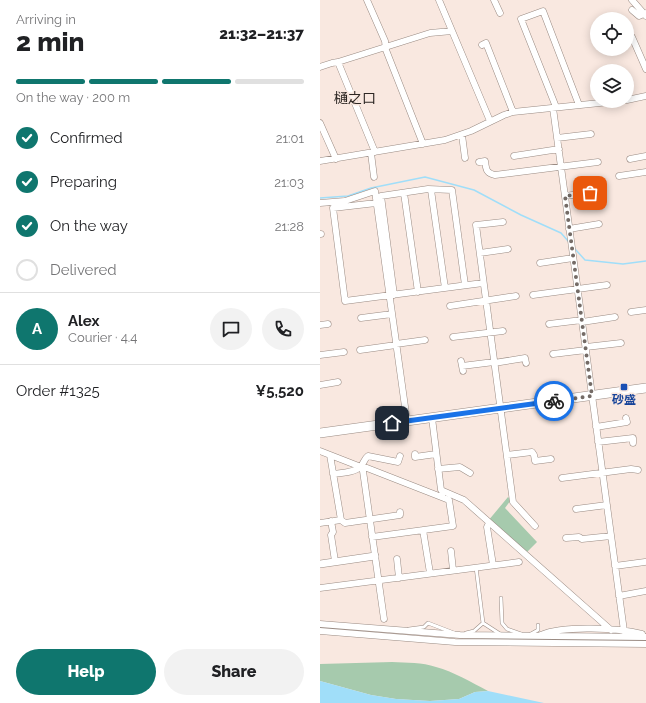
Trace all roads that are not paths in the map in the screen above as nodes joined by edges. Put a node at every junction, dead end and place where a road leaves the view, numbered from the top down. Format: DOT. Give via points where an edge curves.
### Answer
graph roads {
  1 [pos="367,0"];
  2 [pos="439,0"];
  3 [pos="494,0"];
  4 [pos="632,0"];
  5 [pos="632,10"];
  6 [pos="500,13"];
  7 [pos="645,15"];
  8 [pos="452,31"];
  9 [pos="634,42"];
  10 [pos="482,45"];
  11 [pos="386,46"];
  12 [pos="338,62"];
  13 [pos="320,67"];
  14 [pos="646,70"];
  15 [pos="646,96"];
  16 [pos="634,99"];
  17 [pos="590,104"];
  18 [pos="580,105"];
  19 [pos="554,108"];
  20 [pos="513,112"];
  21 [pos="490,122"];
  22 [pos="320,123"];
  23 [pos="591,134"];
  24 [pos="462,135"];
  25 [pos="557,138"];
  26 [pos="423,144"];
  27 [pos="559,149"];
  28 [pos="373,153"];
  29 [pos="514,156"];
  30 [pos="646,156"];
  31 [pos="465,158"];
  32 [pos="336,159"];
  33 [pos="630,159"];
  34 [pos="320,162"];
  35 [pos="479,162"];
  36 [pos="598,162"];
  37 [pos="561,167"];
  38 [pos="646,172"];
  39 [pos="619,176"];
  40 [pos="374,177"];
  41 [pos="602,186"];
  42 [pos="431,190"];
  43 [pos="404,193"];
  44 [pos="565,196"];
  45 [pos="376,203"];
  46 [pos="320,204"];
  47 [pos="380,214"];
  48 [pos="502,222"];
  49 [pos="599,224"];
  50 [pos="569,228"];
  51 [pos="508,249"];
  52 [pos="480,253"];
  53 [pos="573,258"];
  54 [pos="540,263"];
  55 [pos="484,283"];
  56 [pos="607,285"];
  57 [pos="465,286"];
  58 [pos="445,288"];
  59 [pos="578,289"];
  60 [pos="418,292"];
  61 [pos="391,295"];
  62 [pos="533,295"];
  63 [pos="516,296"];
  64 [pos="486,301"];
  65 [pos="450,306"];
  66 [pos="646,310"];
  67 [pos="631,312"];
  68 [pos="392,314"];
  69 [pos="361,318"];
  70 [pos="615,318"];
  71 [pos="582,320"];
  72 [pos="328,324"];
  73 [pos="549,324"];
  74 [pos="320,325"];
  75 [pos="503,330"];
  76 [pos="490,332"];
  77 [pos="453,337"];
  78 [pos="425,340"];
  79 [pos="621,343"];
  80 [pos="396,344"];
  81 [pos="586,349"];
  82 [pos="360,350"];
  83 [pos="344,352"];
  84 [pos="553,354"];
  85 [pos="320,355"];
  86 [pos="494,362"];
  87 [pos="526,363"];
  88 [pos="462,366"];
  89 [pos="338,382"];
  90 [pos="320,385"];
  91 [pos="646,388"];
  92 [pos="592,396"];
  93 [pos="500,408"];
  94 [pos="432,418"];
  95 [pos="626,418"];
  96 [pos="407,421"];
  97 [pos="596,427"];
  98 [pos="320,433"];
  99 [pos="598,442"];
  100 [pos="633,443"];
  101 [pos="320,451"];
  102 [pos="414,454"];
  103 [pos="436,454"];
  104 [pos="330,455"];
  105 [pos="507,455"];
  106 [pos="400,456"];
  107 [pos="551,459"];
  108 [pos="360,467"];
  109 [pos="438,469"];
  110 [pos="638,470"];
  111 [pos="470,473"];
  112 [pos="602,473"];
  113 [pos="333,474"];
  114 [pos="562,478"];
  115 [pos="442,494"];
  116 [pos="607,505"];
  117 [pos="576,509"];
  118 [pos="400,512"];
  119 [pos="370,519"];
  120 [pos="341,520"];
  121 [pos="331,521"];
  122 [pos="320,523"];
  123 [pos="488,524"];
  124 [pos="535,526"];
  125 [pos="423,530"];
  126 [pos="611,536"];
  127 [pos="372,537"];
  128 [pos="566,538"];
  129 [pos="451,551"];
  130 [pos="375,556"];
  131 [pos="397,559"];
  132 [pos="335,562"];
  133 [pos="519,562"];
  134 [pos="645,562"];
  135 [pos="320,564"];
  136 [pos="493,565"];
  137 [pos="615,566"];
  138 [pos="476,567"];
  139 [pos="453,570"];
  140 [pos="430,573"];
  141 [pos="399,578"];
  142 [pos="378,580"];
  143 [pos="320,588"];
  144 [pos="646,591"];
  145 [pos="619,596"];
  146 [pos="501,598"];
  147 [pos="384,619"];
  148 [pos="483,623"];
  149 [pos="320,624"];
  150 [pos="538,625"];
  151 [pos="396,630"];
  152 [pos="610,630"];
  153 [pos="624,631"];
  154 [pos="320,632"];
  155 [pos="460,635"];
  156 [pos="503,636"];
  157 [pos="527,636"];
  158 [pos="537,636"];
  159 [pos="646,636"];
  160 [pos="646,644"];
  1 -- 11 [label="street"];
  2 -- 8 [label="street"];
  3 -- 6 [label="street"];
  4 -- 7 [label="street"];
  5 -- 7 [label="street" via="639,16"];
  8 -- 11 [label="street" via="430,33"];
  8 -- 21 [label="street"];
  9 -- 14 [label="street"];
  10 -- 20 [label="street" via="486,43"];
  11 -- 12 [label="street"];
  11 -- 26 [label="street"];
  12 -- 13 [label="street"];
  12 -- 28 [label="street"];
  15 -- 16 [label="street"];
  17 -- 18 [label="street"];
  18 -- 19 [label="street"];
  18 -- 19 [label="street" via="543,11 521,19"];
  19 -- 20 [label="street"];
  19 -- 25 [label="street"];
  20 -- 21 [label="street"];
  21 -- 24 [label="street"];
  22 -- 32 [label="street"];
  23 -- 25 [label="street"];
  24 -- 26 [label="street"];
  24 -- 31 [label="street"];
  25 -- 27 [label="street"];
  26 -- 28 [label="street"];
  27 -- 29 [label="street"];
  27 -- 37 [label="street"];
  28 -- 32 [label="street"];
  28 -- 40 [label="street"];
  30 -- 33 [label="street"];
  32 -- 34 [label="street"];
  35 -- 37 [label="street" via="485,161 487,171 495,175"];
  36 -- 37 [label="street"];
  37 -- 44 [label="street"];
  38 -- 39 [label="street"];
  41 -- 44 [label="street" via="602,191"];
  42 -- 43 [label="street"];
  42 -- 57 [label="street" via="452,190"];
  42 -- 58 [label="street"];
  43 -- 47 [label="street" via="381,196"];
  43 -- 60 [label="street"];
  44 -- 50 [label="street"];
  45 -- 46 [label="street" via="375,190 345,201"];
  45 -- 47 [label="street"];
  45 -- 61 [label="street" via="332,208 342,278 346,301"];
  47 -- 61 [label="street"];
  48 -- 52 [label="street" via="476,225"];
  49 -- 50 [label="street"];
  50 -- 53 [label="street"];
  51 -- 52 [label="street"];
  52 -- 55 [label="street"];
  53 -- 54 [label="street"];
  53 -- 59 [label="street"];
  55 -- 57 [label="street"];
  55 -- 64 [label="street"];
  56 -- 59 [label="street"];
  57 -- 58 [label="street"];
  58 -- 60 [label="street"];
  59 -- 62 [label="street"];
  59 -- 71 [label="street"];
  60 -- 61 [label="street"];
  61 -- 68 [label="street"];
  63 -- 64 [label="street"];
  64 -- 65 [label="street"];
  64 -- 76 [label="street"];
  66 -- 67 [label="street"];
  68 -- 69 [label="street"];
  68 -- 80 [label="street"];
  70 -- 71 [label="street"];
  71 -- 73 [label="street"];
  71 -- 81 [label="street"];
  72 -- 74 [label="street"];
  75 -- 76 [label="street"];
  76 -- 77 [label="street"];
  76 -- 86 [label="street"];
  78 -- 80 [label="street"];
  79 -- 81 [label="street"];
  80 -- 82 [label="street"];
  80 -- 96 [label="street"];
  81 -- 84 [label="street"];
  81 -- 92 [label="street"];
  83 -- 85 [label="street"];
  86 -- 87 [label="street" via="525,358"];
  86 -- 88 [label="street"];
  86 -- 93 [label="street"];
  89 -- 90 [label="street"];
  91 -- 92 [label="main road"];
  92 -- 93 [label="main road"];
  92 -- 97 [label="street"];
  93 -- 94 [label="main road"];
  93 -- 105 [label="street"];
  94 -- 96 [label="main road"];
  94 -- 103 [label="street"];
  95 -- 97 [label="street" via="627,422"];
  96 -- 98 [label="main road"];
  97 -- 99 [label="street"];
  99 -- 100 [label="street" via="632,438"];
  99 -- 112 [label="street"];
  101 -- 104 [label="street"];
  102 -- 103 [label="street" via="415,457"];
  103 -- 109 [label="street"];
  104 -- 108 [label="street"];
  104 -- 113 [label="street"];
  105 -- 107 [label="street" via="532,452 535,461"];
  105 -- 124 [label="street" via="514,502"];
  106 -- 108 [label="street" via="398,462 368,456"];
  108 -- 113 [label="street" via="355,471"];
  108 -- 115 [label="street"];
  108 -- 119 [label="street" via="363,471"];
  109 -- 111 [label="street" via="460,467"];
  109 -- 115 [label="street"];
  110 -- 112 [label="street"];
  112 -- 114 [label="street"];
  112 -- 116 [label="street"];
  113 -- 120 [label="street"];
  115 -- 123 [label="street" via="464,500"];
  115 -- 125 [label="street" via="449,500 453,526"];
  116 -- 117 [label="street"];
  116 -- 126 [label="street"];
  118 -- 119 [label="street" via="400,515"];
  119 -- 120 [label="street" via="345,523"];
  119 -- 127 [label="street"];
  120 -- 121 [label="street"];
  121 -- 122 [label="street"];
  121 -- 132 [label="street"];
  123 -- 136 [label="street"];
  123 -- 152 [label="street"];
  125 -- 127 [label="street"];
  125 -- 140 [label="street"];
  126 -- 128 [label="street"];
  126 -- 137 [label="street"];
  127 -- 130 [label="street"];
  129 -- 139 [label="street"];
  130 -- 132 [label="street"];
  130 -- 142 [label="street"];
  131 -- 141 [label="street"];
  132 -- 135 [label="street"];
  133 -- 136 [label="street"];
  134 -- 137 [label="street"];
  136 -- 138 [label="street"];
  137 -- 145 [label="street"];
  138 -- 139 [label="street"];
  138 -- 148 [label="lane"];
  139 -- 140 [label="street"];
  140 -- 141 [label="street"];
  141 -- 142 [label="street"];
  142 -- 143 [label="street"];
  142 -- 147 [label="street"];
  144 -- 145 [label="street"];
  145 -- 153 [label="street"];
  146 -- 157 [label="lane" via="502,623 505,628"];
  148 -- 155 [label="lane" via="474,631"];
  148 -- 156 [label="lane"];
  149 -- 151 [label="street"];
  150 -- 157 [label="lane" via="538,630"];
  151 -- 155 [label="street"];
  151 -- 155 [label="lane" via="424,627 428,623"];
  152 -- 153 [label="street"];
  152 -- 158 [label="street" via="557,630"];
  153 -- 159 [label="street"];
  154 -- 160 [label="street" via="455,642"];
  155 -- 156 [label="street"];
  156 -- 157 [label="street"];
  157 -- 158 [label="street"];
  158 -- 159 [label="street"];
}
